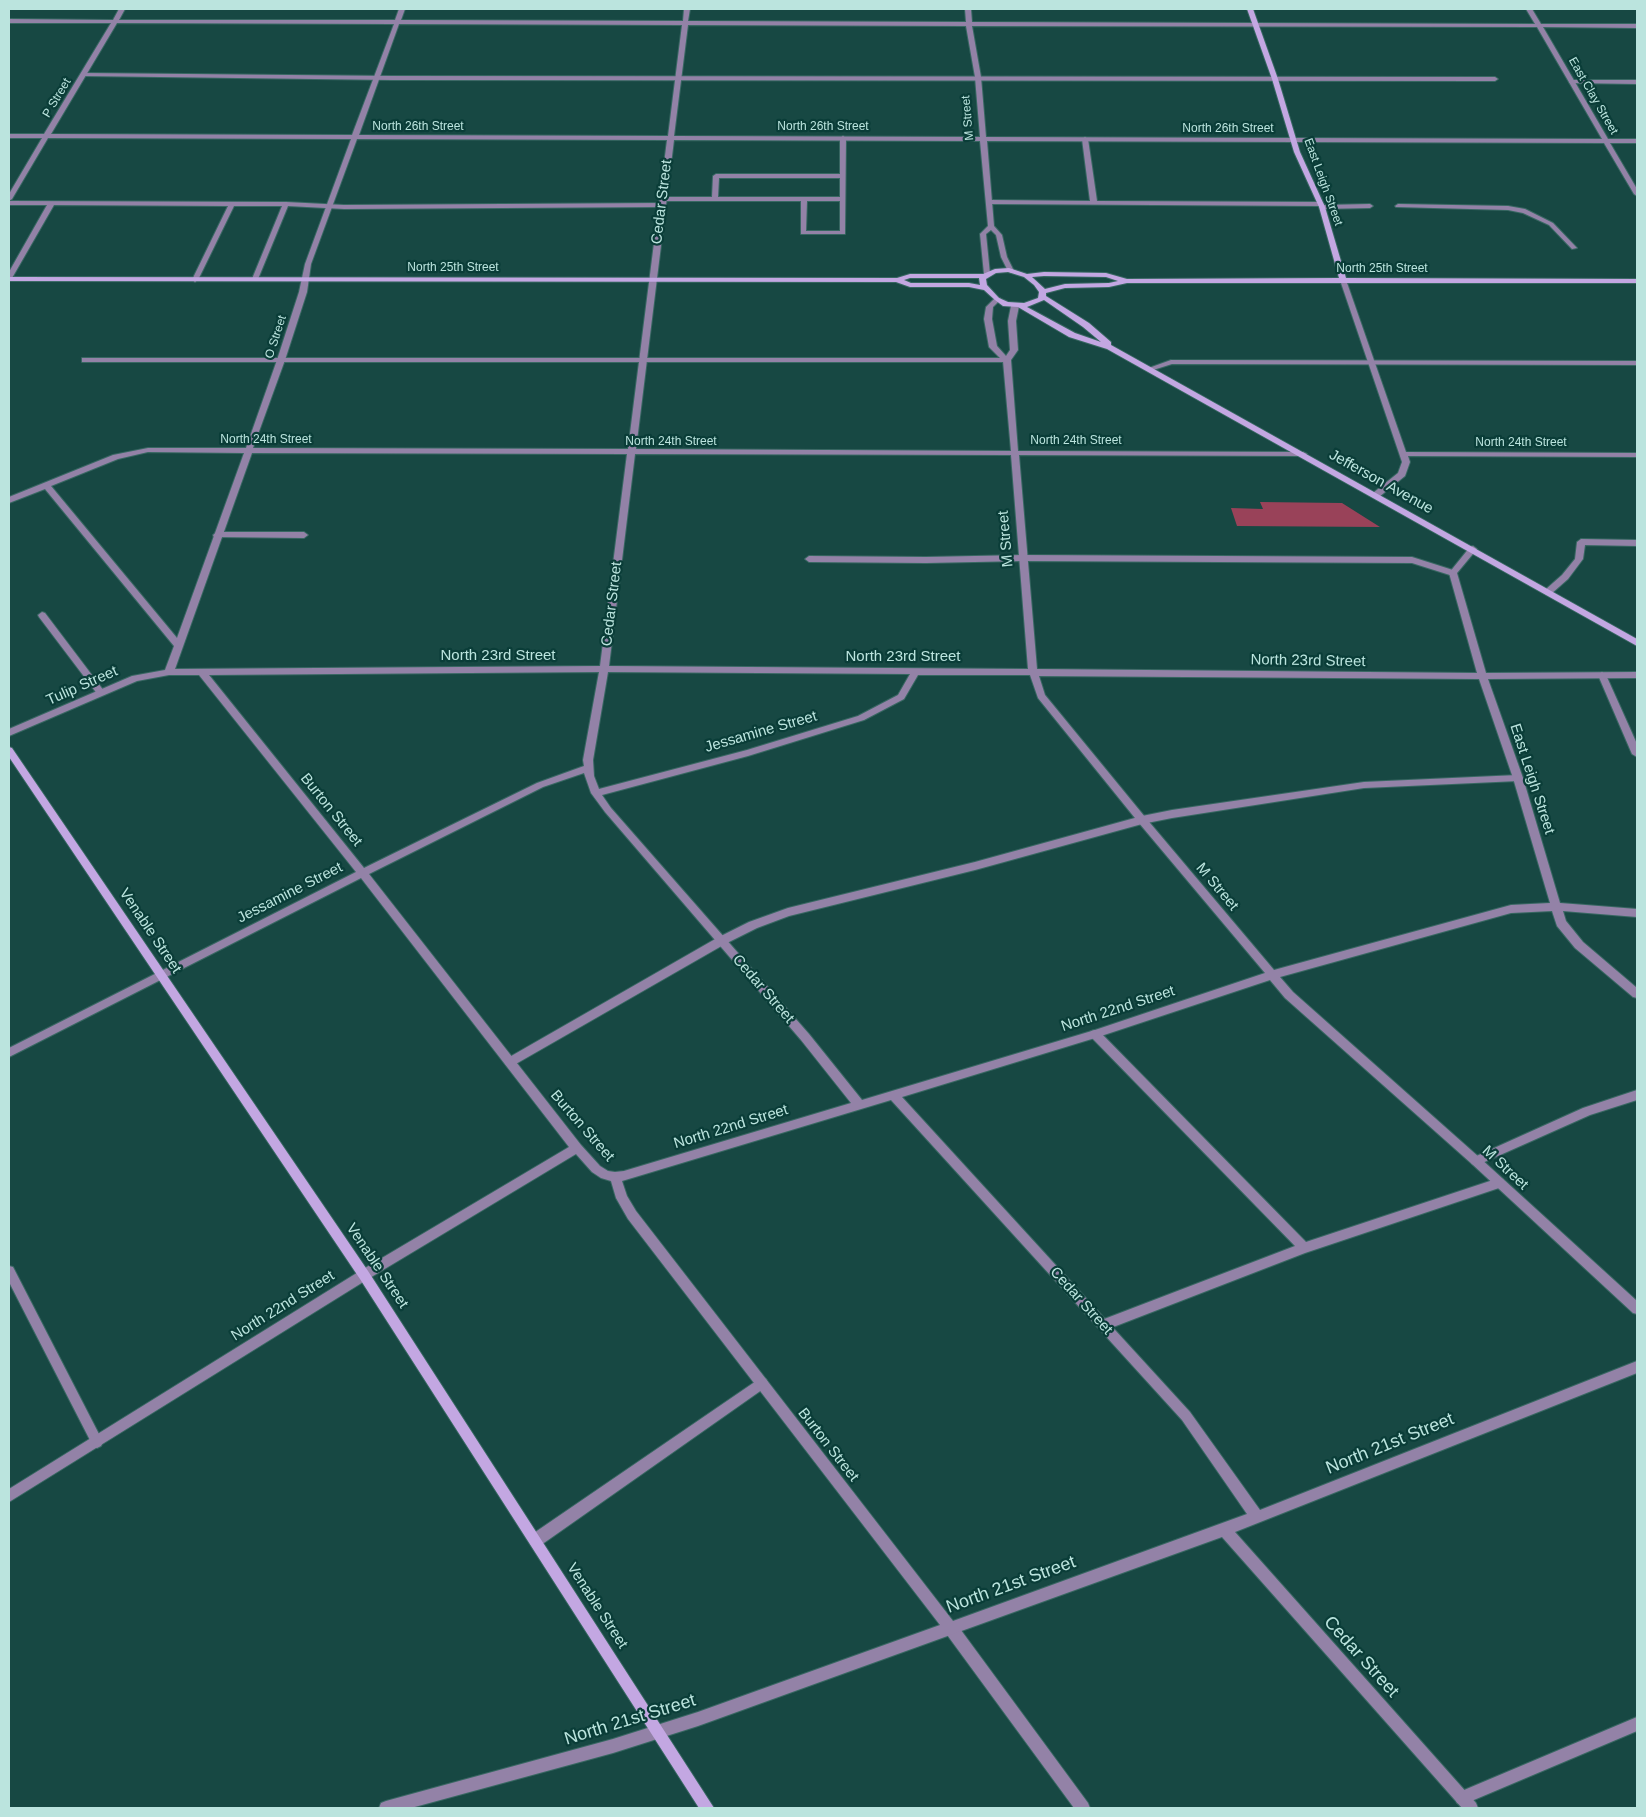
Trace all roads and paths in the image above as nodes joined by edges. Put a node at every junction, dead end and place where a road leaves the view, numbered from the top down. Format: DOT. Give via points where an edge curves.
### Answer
graph roads {
  1 [pos="122,9"];
  2 [pos="402,9"];
  3 [pos="687,9"];
  4 [pos="968,9"];
  5 [pos="1250,9"];
  6 [pos="1529,9"];
  7 [pos="9,21"];
  8 [pos="115,21"];
  9 [pos="397,22"];
  10 [pos="685,23"];
  11 [pos="969,24"];
  12 [pos="1254,24"];
  13 [pos="1539,26"];
  14 [pos="1637,26"];
  15 [pos="84,75"];
  16 [pos="377,77"];
  17 [pos="978,77"];
  18 [pos="678,78"];
  19 [pos="1275,78"];
  20 [pos="1495,79"];
  21 [pos="1572,82"];
  22 [pos="1637,82"];
  23 [pos="9,136"];
  24 [pos="46,136"];
  25 [pos="354,138"];
  26 [pos="843,138"];
  27 [pos="983,138"];
  28 [pos="670,139"];
  29 [pos="1085,139"];
  30 [pos="1294,140"];
  31 [pos="1607,141"];
  32 [pos="1637,141"];
  33 [pos="843,176"];
  34 [pos="1637,194"];
  35 [pos="9,198"];
  36 [pos="715,199"];
  37 [pos="804,199"];
  38 [pos="843,199"];
  39 [pos="662,202"];
  40 [pos="990,202"];
  41 [pos="9,203"];
  42 [pos="52,203"];
  43 [pos="1094,203"];
  44 [pos="232,204"];
  45 [pos="286,204"];
  46 [pos="329,205"];
  47 [pos="1321,206"];
  48 [pos="1370,206"];
  49 [pos="1398,206"];
  50 [pos="991,226"];
  51 [pos="1574,248"];
  52 [pos="1011,271"];
  53 [pos="986,275"];
  54 [pos="1026,276"];
  55 [pos="9,278"];
  56 [pos="255,279"];
  57 [pos="305,279"];
  58 [pos="195,280"];
  59 [pos="653,280"];
  60 [pos="897,280"];
  61 [pos="1342,280"];
  62 [pos="1127,281"];
  63 [pos="1637,282"];
  64 [pos="986,288"];
  65 [pos="1043,295"];
  66 [pos="997,299"];
  67 [pos="1018,306"];
  68 [pos="1110,347"];
  69 [pos="85,360"];
  70 [pos="281,360"];
  71 [pos="1008,360"];
  72 [pos="643,361"];
  73 [pos="1370,362"];
  74 [pos="1637,363"];
  75 [pos="1150,369"];
  76 [pos="248,451"];
  77 [pos="1014,452"];
  78 [pos="631,453"];
  79 [pos="1303,454"];
  80 [pos="1405,454"];
  81 [pos="1637,455"];
  82 [pos="46,485"];
  83 [pos="1376,494"];
  84 [pos="9,500"];
  85 [pos="217,536"];
  86 [pos="304,536"];
  87 [pos="1637,543"];
  88 [pos="1473,549"];
  89 [pos="1022,558"];
  90 [pos="809,560"];
  91 [pos="1453,573"];
  92 [pos="1548,592"];
  93 [pos="42,615"];
  94 [pos="1637,643"];
  95 [pos="178,645"];
  96 [pos="604,669"];
  97 [pos="201,671"];
  98 [pos="916,671"];
  99 [pos="169,672"];
  100 [pos="1033,672"];
  101 [pos="1602,675"];
  102 [pos="1637,675"];
  103 [pos="1482,676"];
  104 [pos="100,693"];
  105 [pos="9,733"];
  106 [pos="9,750"];
  107 [pos="1637,754"];
  108 [pos="588,768"];
  109 [pos="1518,778"];
  110 [pos="596,793"];
  111 [pos="1142,820"];
  112 [pos="362,873"];
  113 [pos="1555,907"];
  114 [pos="1637,913"];
  115 [pos="721,941"];
  116 [pos="1272,975"];
  117 [pos="161,976"];
  118 [pos="1637,994"];
  119 [pos="1095,1034"];
  120 [pos="9,1053"];
  121 [pos="510,1062"];
  122 [pos="893,1095"];
  123 [pos="1637,1095"];
  124 [pos="859,1104"];
  125 [pos="577,1148"];
  126 [pos="1476,1161"];
  127 [pos="615,1177"];
  128 [pos="1499,1183"];
  129 [pos="1304,1248"];
  130 [pos="9,1271"];
  131 [pos="364,1275"];
  132 [pos="1637,1309"];
  133 [pos="1102,1325"];
  134 [pos="1637,1366"];
  135 [pos="762,1383"];
  136 [pos="97,1442"];
  137 [pos="9,1496"];
  138 [pos="1257,1517"];
  139 [pos="1224,1530"];
  140 [pos="536,1540"];
  141 [pos="950,1627"];
  142 [pos="1637,1724"];
  143 [pos="659,1732"];
  144 [pos="1467,1803"];
  145 [pos="386,1808"];
  146 [pos="707,1808"];
  147 [pos="1083,1808"];
  1 -- 8 [label="street, P Street"];
  2 -- 9 [label="street, O Street"];
  3 -- 10 [label="street, Cedar Street"];
  4 -- 11 [label="street, M Street"];
  5 -- 12 [label="street, East Leigh Street"];
  6 -- 13 [label="street, East Clay Street"];
  7 -- 8 [label="street"];
  8 -- 9 [label="street"];
  8 -- 15 [label="street, P Street"];
  9 -- 10 [label="street"];
  9 -- 16 [label="street, O Street"];
  10 -- 11 [label="street"];
  10 -- 18 [label="street, Cedar Street"];
  11 -- 12 [label="street"];
  11 -- 17 [label="street, M Street"];
  12 -- 13 [label="street"];
  12 -- 19 [label="street, East Leigh Street"];
  13 -- 14 [label="street"];
  13 -- 21 [label="street, East Clay Street"];
  15 -- 16 [label="street"];
  15 -- 24 [label="street, P Street"];
  16 -- 18 [label="street"];
  16 -- 25 [label="street, O Street"];
  17 -- 18 [label="street"];
  17 -- 19 [label="street"];
  17 -- 27 [label="street, M Street"];
  18 -- 28 [label="street, Cedar Street"];
  19 -- 20 [label="street"];
  19 -- 30 [label="street, East Leigh Street"];
  21 -- 22 [label="street"];
  21 -- 31 [label="street, East Clay Street"];
  23 -- 24 [label="street, North 26th Street"];
  24 -- 25 [label="street, North 26th Street"];
  24 -- 35 [label="street, P Street"];
  25 -- 28 [label="street, North 26th Street"];
  25 -- 46 [label="street, O Street"];
  26 -- 27 [label="street, North 26th Street"];
  26 -- 28 [label="street, North 26th Street"];
  26 -- 33 [label="street"];
  27 -- 29 [label="street, North 26th Street"];
  27 -- 40 [label="street, M Street"];
  28 -- 39 [label="street, Cedar Street"];
  29 -- 30 [label="street, North 26th Street"];
  29 -- 43 [label="street"];
  30 -- 31 [label="street, North 26th Street"];
  30 -- 47 [label="street, East Leigh Street"];
  31 -- 32 [label="street, North 26th Street"];
  31 -- 34 [label="street, East Clay Street"];
  33 -- 36 [label="street" via="716,176"];
  33 -- 38 [label="street"];
  36 -- 37 [label="street"];
  36 -- 39 [label="street"];
  37 -- 38 [label="street"];
  37 -- 38 [label="street" via="803,233 843,233"];
  39 -- 46 [label="street"];
  39 -- 59 [label="street, Cedar Street"];
  40 -- 43 [label="street"];
  40 -- 50 [label="street, M Street"];
  41 -- 42 [label="street"];
  42 -- 44 [label="street"];
  42 -- 55 [label="street"];
  43 -- 47 [label="street"];
  44 -- 45 [label="street"];
  44 -- 58 [label="street"];
  45 -- 46 [label="street"];
  45 -- 56 [label="street"];
  46 -- 57 [label="street, O Street"];
  47 -- 48 [label="street"];
  47 -- 61 [label="street, East Leigh Street"];
  49 -- 51 [label="street" via="1508,208 1525,212 1551,224"];
  50 -- 52 [label="street, M Street" via="999,235"];
  50 -- 53 [label="street, M Street" via="983,234"];
  52 -- 53 [label="street, North 25th Street" via="999,270"];
  52 -- 54 [label="street"];
  53 -- 60 [label="street, North 25th Street" via="910,276"];
  53 -- 64 [label="street" via="982,281"];
  54 -- 62 [label="street, North 25th Street" via="1106,275"];
  54 -- 65 [label="street, Jefferson Avenue"];
  55 -- 58 [label="street, North 25th Street"];
  56 -- 57 [label="street, North 25th Street"];
  56 -- 58 [label="street, North 25th Street"];
  57 -- 59 [label="street, North 25th Street"];
  57 -- 70 [label="street, O Street"];
  59 -- 60 [label="street, North 25th Street"];
  59 -- 72 [label="street, Cedar Street"];
  60 -- 64 [label="street, North 25th Street" via="910,285"];
  61 -- 62 [label="street, North 25th Street"];
  61 -- 63 [label="street, North 25th Street"];
  61 -- 73 [label="street, East Leigh Street"];
  62 -- 65 [label="street, North 25th Street" via="1109,285 1065,286"];
  64 -- 66 [label="street"];
  65 -- 67 [label="street, North 25th Street" via="1033,304"];
  65 -- 68 [label="street, Jefferson Avenue" via="1086,325"];
  66 -- 67 [label="street, Jefferson Avenue"];
  66 -- 71 [label="street" via="990,307 988,319 993,347"];
  67 -- 68 [label="street, Jefferson Avenue" via="1072,334"];
  67 -- 71 [label="street, M Street" via="1012,321 1014,350"];
  68 -- 75 [label="street, Jefferson Avenue"];
  69 -- 70 [label="street"];
  70 -- 72 [label="street"];
  70 -- 76 [label="street, O Street"];
  71 -- 72 [label="street"];
  71 -- 77 [label="street, M Street"];
  72 -- 78 [label="street, Cedar Street"];
  73 -- 74 [label="street"];
  73 -- 75 [label="street" via="1171,362"];
  73 -- 80 [label="street, East Leigh Street"];
  75 -- 79 [label="street, Jefferson Avenue"];
  76 -- 78 [label="street, North 24th Street"];
  76 -- 82 [label="street, North 24th Street" via="141,451 116,457"];
  76 -- 85 [label="street, O Street"];
  77 -- 78 [label="street, North 24th Street"];
  77 -- 79 [label="street, North 24th Street"];
  77 -- 89 [label="street, M Street"];
  78 -- 96 [label="street, Cedar Street"];
  79 -- 83 [label="street, Jefferson Avenue"];
  80 -- 81 [label="street, North 24th Street"];
  80 -- 83 [label="street" via="1402,474"];
  82 -- 84 [label="street, North 24th Street"];
  82 -- 95 [label="street"];
  83 -- 88 [label="street, Jefferson Avenue"];
  85 -- 86 [label="street"];
  85 -- 95 [label="street, O Street"];
  87 -- 92 [label="street" via="1582,542 1578,558 1565,577"];
  88 -- 91 [label="street"];
  88 -- 92 [label="street, Jefferson Avenue"];
  89 -- 90 [label="street"];
  89 -- 91 [label="street" via="1412,560"];
  89 -- 100 [label="street, M Street"];
  91 -- 103 [label="street, East Leigh Street"];
  92 -- 94 [label="street, Jefferson Avenue"];
  93 -- 104 [label="street"];
  95 -- 99 [label="street, O Street"];
  96 -- 97 [label="street, North 23rd Street"];
  96 -- 98 [label="street, North 23rd Street"];
  96 -- 108 [label="street, Cedar Street"];
  97 -- 99 [label="street, North 23rd Street"];
  97 -- 112 [label="street, Burton Street"];
  98 -- 100 [label="street, North 23rd Street"];
  98 -- 110 [label="street, Jessamine Street" via="901,697 861,718 748,753"];
  99 -- 104 [label="street, Tulip Street" via="135,678"];
  100 -- 103 [label="street, North 23rd Street"];
  100 -- 111 [label="street, M Street" via="1041,696"];
  101 -- 102 [label="street, North 23rd Street"];
  101 -- 103 [label="street, North 23rd Street"];
  101 -- 107 [label="street"];
  103 -- 109 [label="street, East Leigh Street"];
  104 -- 105 [label="street, Tulip Street"];
  106 -- 117 [label="street, Venable Street"];
  108 -- 110 [label="street, Cedar Street"];
  108 -- 112 [label="street, Jessamine Street" via="540,785"];
  109 -- 111 [label="street" via="1364,785"];
  109 -- 113 [label="street, East Leigh Street"];
  110 -- 115 [label="street, Cedar Street"];
  111 -- 115 [label="street" via="976,866 788,912"];
  111 -- 116 [label="street, M Street"];
  112 -- 117 [label="street, Jessamine Street"];
  112 -- 121 [label="street, Burton Street"];
  113 -- 114 [label="street, North 22nd Street"];
  113 -- 116 [label="street, North 22nd Street" via="1511,909"];
  113 -- 118 [label="street, East Leigh Street" via="1568,935"];
  115 -- 121 [label="street"];
  115 -- 124 [label="street, Cedar Street"];
  116 -- 119 [label="street, North 22nd Street"];
  116 -- 126 [label="street, M Street" via="1290,995"];
  117 -- 120 [label="street, Jessamine Street"];
  117 -- 131 [label="street, Venable Street"];
  119 -- 122 [label="street, North 22nd Street"];
  119 -- 129 [label="street"];
  121 -- 125 [label="street, Burton Street"];
  122 -- 124 [label="street, North 22nd Street"];
  122 -- 133 [label="street, Cedar Street"];
  123 -- 126 [label="street" via="1587,1111"];
  124 -- 127 [label="street, North 22nd Street"];
  125 -- 127 [label="street, Burton Street" via="596,1169"];
  125 -- 131 [label="street, North 22nd Street"];
  126 -- 128 [label="street, M Street"];
  127 -- 135 [label="street, Burton Street" via="632,1215"];
  128 -- 129 [label="street"];
  128 -- 132 [label="street, M Street"];
  129 -- 133 [label="street"];
  130 -- 136 [label="street"];
  131 -- 136 [label="street, North 22nd Street"];
  131 -- 140 [label="street, Venable Street"];
  133 -- 138 [label="street, Cedar Street" via="1186,1416"];
  134 -- 138 [label="street, North 21st Street"];
  135 -- 140 [label="street"];
  135 -- 141 [label="street, Burton Street"];
  136 -- 137 [label="street, North 22nd Street"];
  138 -- 139 [label="street, North 21st Street"];
  139 -- 141 [label="street, North 21st Street"];
  139 -- 144 [label="street, Cedar Street"];
  140 -- 143 [label="street, Venable Street"];
  141 -- 143 [label="street, North 21st Street"];
  141 -- 147 [label="street, Burton Street"];
  142 -- 144 [label="street"];
  143 -- 145 [label="street, North 21st Street"];
  143 -- 146 [label="street, Venable Street"];
}
